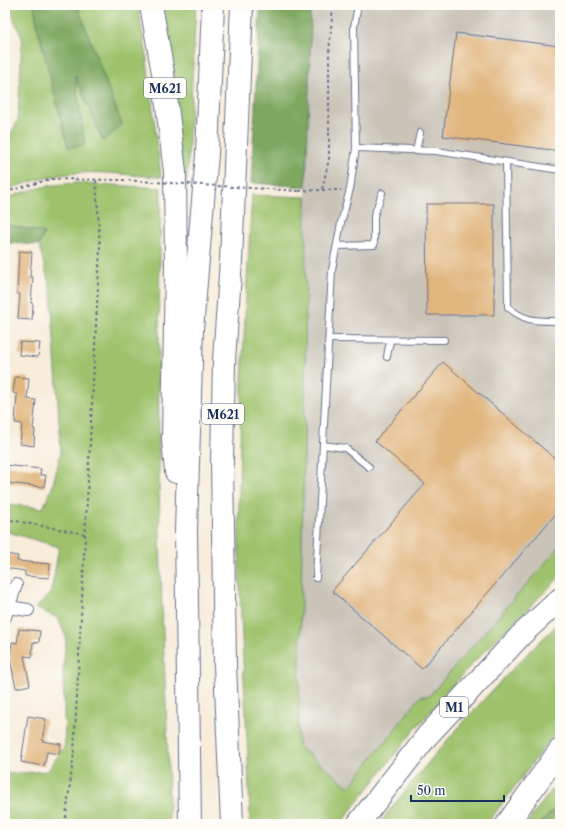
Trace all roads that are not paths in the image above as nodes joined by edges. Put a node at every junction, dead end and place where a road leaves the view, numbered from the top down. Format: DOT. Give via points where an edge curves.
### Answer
graph roads {
  1 [pos="151,5"];
  2 [pos="213,5"];
  3 [pos="242,5"];
  4 [pos="358,5"];
  5 [pos="420,133"];
  6 [pos="356,148"];
  7 [pos="416,150"];
  8 [pos="506,162"];
  9 [pos="560,170"];
  10 [pos="382,193"];
  11 [pos="337,246"];
  12 [pos="553,321"];
  13 [pos="329,339"];
  14 [pos="390,340"];
  15 [pos="444,340"];
  16 [pos="387,357"];
  17 [pos="323,446"];
  18 [pos="369,467"];
  19 [pos="316,578"];
  20 [pos="186,584"];
  21 [pos="16,585"];
  22 [pos="560,599"];
  23 [pos="28,610"];
  24 [pos="7,612"];
  25 [pos="560,750"];
  26 [pos="190,824"];
  27 [pos="232,824"];
  28 [pos="358,824"];
  29 [pos="507,824"];
  1 -- 20 [label="highway, M621" via="163,73 175,172 173,439"];
  2 -- 20 [label="highway, M621" via="207,154 192,329"];
  3 -- 27 [label="highway, M621" via="224,360 222,462 224,665"];
  4 -- 6 [label="lane" via="354,26"];
  5 -- 7 [label="lane"];
  6 -- 7 [label="lane"];
  6 -- 11 [label="lane"];
  7 -- 8 [label="lane"];
  8 -- 9 [label="lane"];
  8 -- 12 [label="lane" via="508,307 518,316 535,321"];
  10 -- 11 [label="lane" via="374,216 374,245"];
  11 -- 13 [label="lane" via="332,270"];
  13 -- 14 [label="lane"];
  13 -- 17 [label="lane"];
  14 -- 15 [label="lane"];
  14 -- 16 [label="lane"];
  17 -- 18 [label="lane" via="345,448"];
  17 -- 19 [label="lane"];
  20 -- 26 [label="highway, M621"];
  21 -- 24 [label="street"];
  22 -- 28 [label="highway, M1" via="521,635 426,736"];
  23 -- 24 [label="street"];
  25 -- 29 [label="highway"];
}
